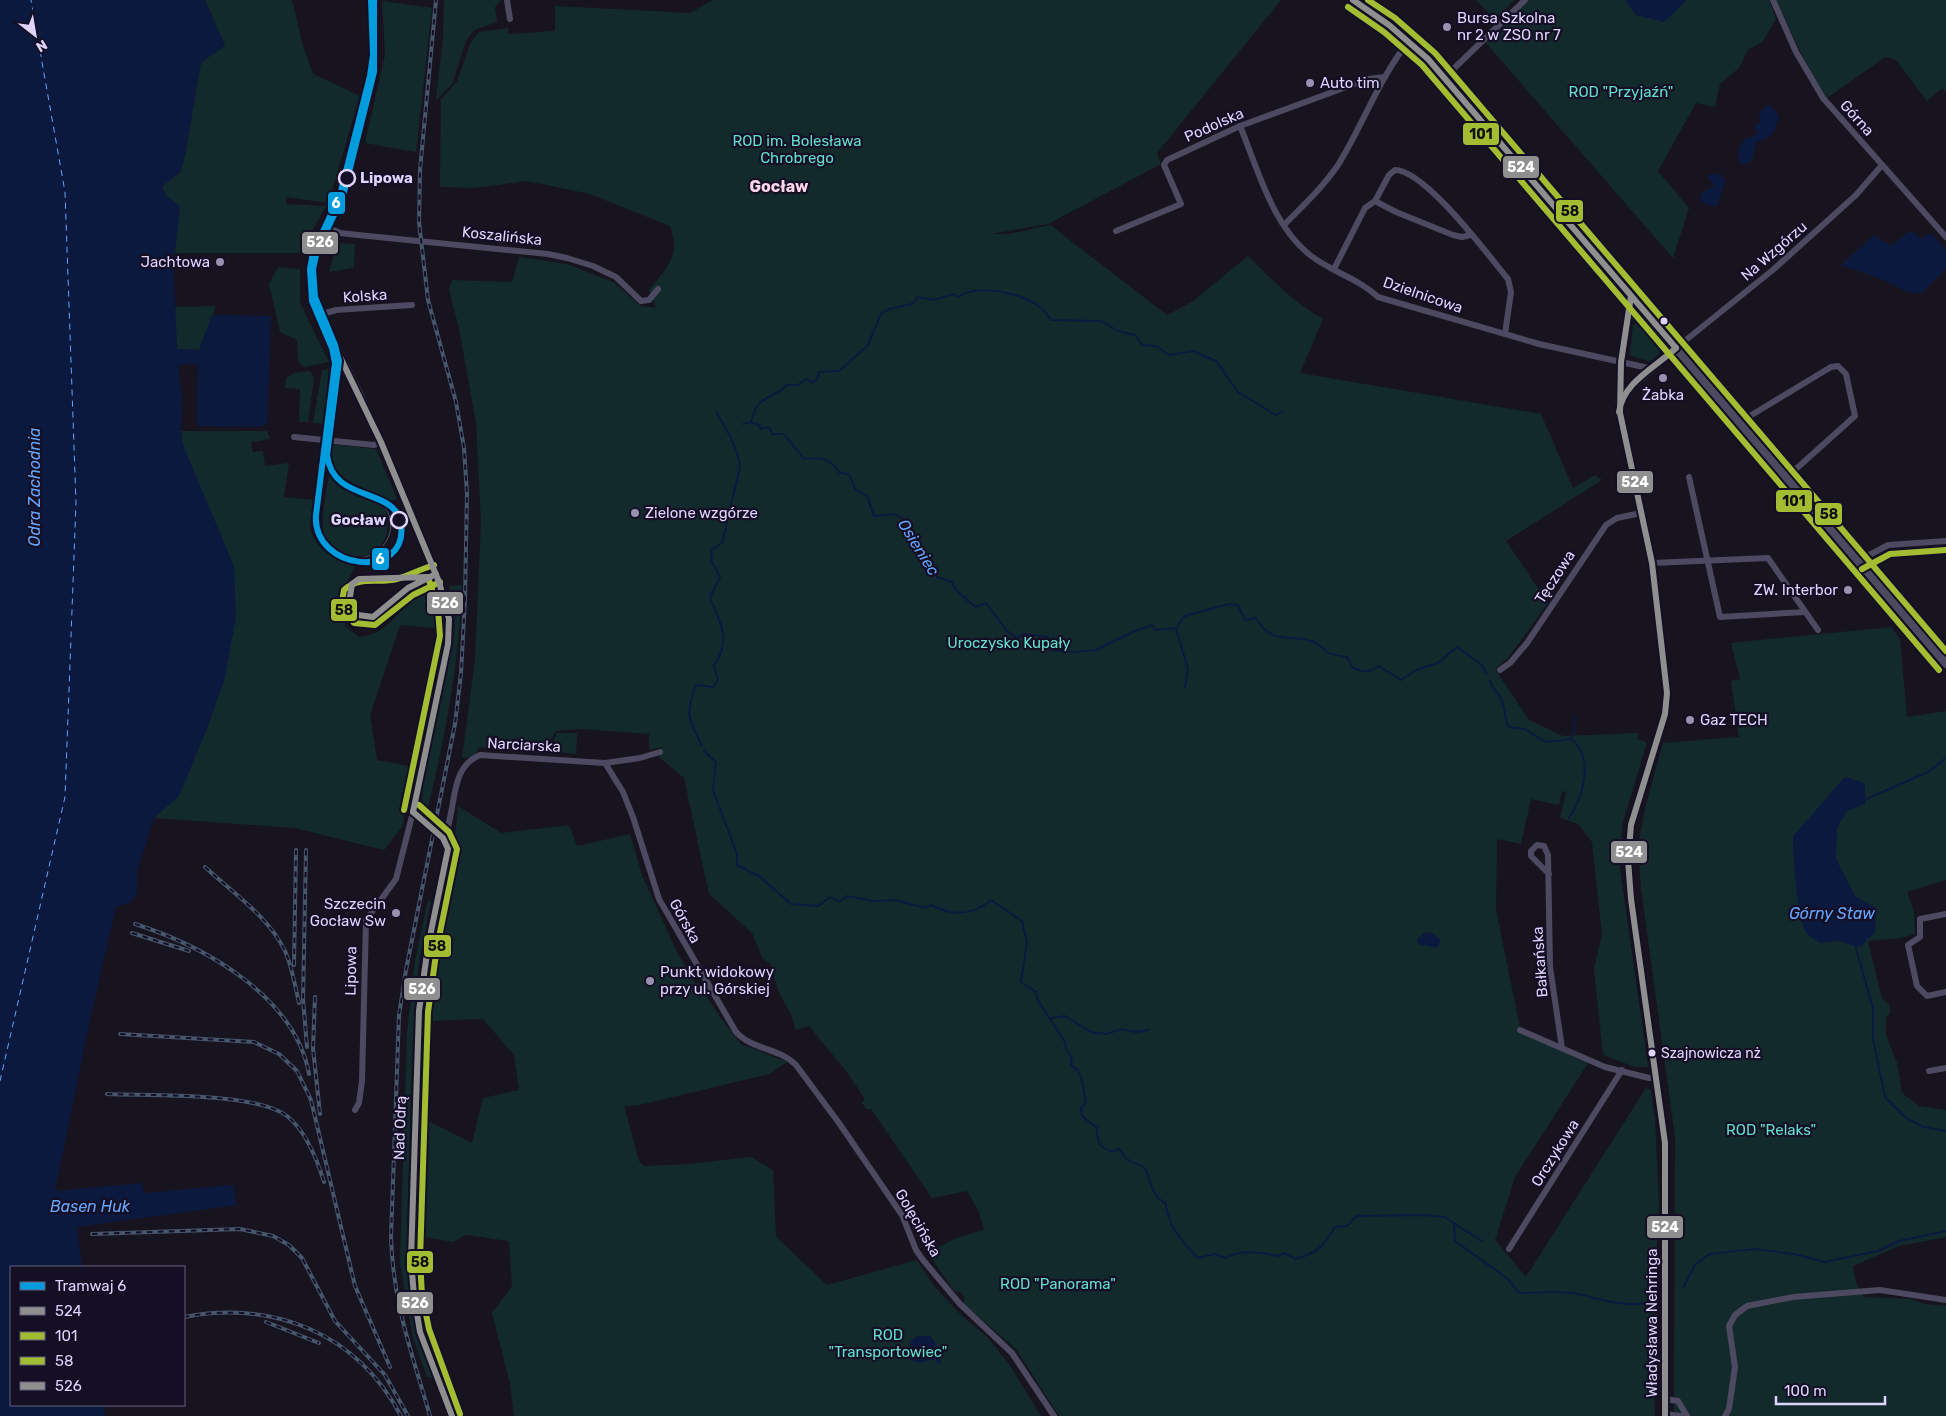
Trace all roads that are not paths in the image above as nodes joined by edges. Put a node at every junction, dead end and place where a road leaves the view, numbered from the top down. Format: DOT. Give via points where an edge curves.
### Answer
graph roads {
  1 [pos="372,0"];
  2 [pos="507,0"];
  3 [pos="1353,0"];
  4 [pos="1525,0"];
  5 [pos="1773,0"];
  6 [pos="510,20"];
  7 [pos="1409,41"];
  8 [pos="1385,77"];
  9 [pos="1444,78"];
  10 [pos="1240,126"];
  11 [pos="1882,165"];
  12 [pos="1376,202"];
  13 [pos="1284,225"];
  14 [pos="327,228"];
  15 [pos="1116,231"];
  16 [pos="1470,235"];
  17 [pos="1946,237"];
  18 [pos="1334,269"];
  19 [pos="658,289"];
  20 [pos="1631,296"];
  21 [pos="412,306"];
  22 [pos="319,315"];
  23 [pos="1505,334"];
  24 [pos="1676,348"];
  25 [pos="1621,362"];
  26 [pos="1653,369"];
  27 [pos="1619,386"];
  28 [pos="1631,387"];
  29 [pos="1619,402"];
  30 [pos="1740,422"];
  31 [pos="294,437"];
  32 [pos="381,442"];
  33 [pos="1689,477"];
  34 [pos="1786,477"];
  35 [pos="1641,513"];
  36 [pos="1946,541"];
  37 [pos="1708,560"];
  38 [pos="1858,561"];
  39 [pos="1652,563"];
  40 [pos="1805,612"];
  41 [pos="1818,630"];
  42 [pos="1946,664"];
  43 [pos="1500,670"];
  44 [pos="660,752"];
  45 [pos="605,763"];
  46 [pos="413,812"];
  47 [pos="443,838"];
  48 [pos="1549,874"];
  49 [pos="1946,914"];
  50 [pos="1946,992"];
  51 [pos="1520,1030"];
  52 [pos="1562,1048"];
  53 [pos="786,1058"];
  54 [pos="1946,1068"];
  55 [pos="1622,1070"];
  56 [pos="1929,1071"];
  57 [pos="1656,1076"];
  58 [pos="355,1110"];
  59 [pos="1509,1249"];
  60 [pos="1946,1300"];
  61 [pos="1666,1399"];
  62 [pos="1665,1415"];
  63 [pos="452,1416"];
  64 [pos="1054,1416"];
  65 [pos="1681,1416"];
  66 [pos="1687,1416"];
  67 [pos="1725,1416"];
  1 -- 14 [label="street, Lipowa" via="373,70 341,196"];
  2 -- 6 [label="street"];
  3 -- 7 [label="street"];
  4 -- 9 [label="street"];
  5 -- 11 [label="street, Górna" via="1817,89"];
  7 -- 8 [label="street"];
  7 -- 9 [label="street"];
  8 -- 10 [label="street, Podolska" via="1368,79"];
  8 -- 13 [label="street" via="1333,172"];
  9 -- 20 [label="street"];
  10 -- 13 [label="street, Dzielnicowa"];
  10 -- 15 [label="street, Podolska" via="1164,163 1181,202 1179,205"];
  11 -- 17 [label="street, Górna"];
  11 -- 24 [label="street, Na Wzgórzu" via="1856,194 1774,270"];
  12 -- 16 [label="street" via="1459,236"];
  12 -- 16 [label="street" via="1390,173 1403,171 1427,186"];
  12 -- 18 [label="street" via="1365,208"];
  13 -- 18 [label="street, Dzielnicowa" via="1303,249"];
  14 -- 19 [label="street, Koszalińska" via="358,235 548,254 603,270 616,277 641,300 649,300"];
  14 -- 22 [label="street, Lipowa" via="311,268 312,292"];
  16 -- 23 [label="street" via="1511,286"];
  18 -- 23 [label="street, Dzielnicowa" via="1368,287 1378,297"];
  20 -- 24 [label="street"];
  20 -- 25 [label="street, Władysława Nehringa"];
  21 -- 22 [label="street, Kolska" via="336,310"];
  22 -- 32 [label="street, Lipowa"];
  23 -- 25 [label="street, Dzielnicowa"];
  24 -- 26 [label="street"];
  24 -- 30 [label="street"];
  25 -- 26 [label="street"];
  25 -- 27 [label="street, Władysława Nehringa"];
  26 -- 28 [label="street"];
  27 -- 28 [label="street" via="1623,389"];
  27 -- 29 [label="street, Władysława Nehringa"];
  28 -- 29 [label="street"];
  29 -- 35 [label="street, Władysława Nehringa"];
  30 -- 34 [label="street"];
  30 -- 34 [label="street" via="1831,367 1838,366 1844,371 1855,416"];
  31 -- 32 [label="street" via="374,445"];
  32 -- 46 [label="street, Lipowa" via="439,582 449,620 447,647"];
  33 -- 37 [label="street"];
  34 -- 38 [label="street"];
  35 -- 39 [label="street, Władysława Nehringa"];
  35 -- 43 [label="street, Tęczowa" via="1617,518 1606,525 1527,643"];
  36 -- 38 [label="street" via="1888,545"];
  37 -- 39 [label="street"];
  37 -- 40 [label="street" via="1768,558"];
  37 -- 40 [label="street" via="1720,617"];
  38 -- 42 [label="street"];
  39 -- 57 [label="street, Władysława Nehringa" via="1667,701 1633,815 1628,868"];
  40 -- 41 [label="street"];
  44 -- 45 [label="street, Narciarska"];
  45 -- 47 [label="street, Narciarska" via="496,755 474,757 459,775 449,825"];
  45 -- 53 [label="street, Górska" via="633,817 659,899 728,1020 743,1040"];
  46 -- 47 [label="street"];
  46 -- 58 [label="street, Lipowa" via="396,879 366,920 362,1081"];
  47 -- 63 [label="street, Nad Odrą" via="448,852 428,946 419,1011 412,1270 418,1323"];
  48 -- 52 [label="street, Bałkańska" via="1550,967"];
  49 -- 50 [label="street" via="1920,919 1920,937 1908,945 1917,986 1927,996"];
  51 -- 52 [label="street"];
  52 -- 55 [label="street" via="1605,1067"];
  53 -- 64 [label="street, Golęcińska" via="796,1065 822,1099 898,1209 923,1260 960,1304 1012,1353"];
  54 -- 56 [label="street"];
  55 -- 57 [label="street" via="1649,1078"];
  55 -- 59 [label="street, Orczykowa"];
  57 -- 61 [label="street, Władysława Nehringa" via="1665,1151"];
  60 -- 67 [label="street" via="1880,1290 1793,1297 1742,1309 1729,1326 1735,1367 1729,1409"];
  61 -- 62 [label="street, Władysława Nehringa"];
  61 -- 66 [label="street" via="1678,1401"];
  62 -- 65 [label="street"];
}
